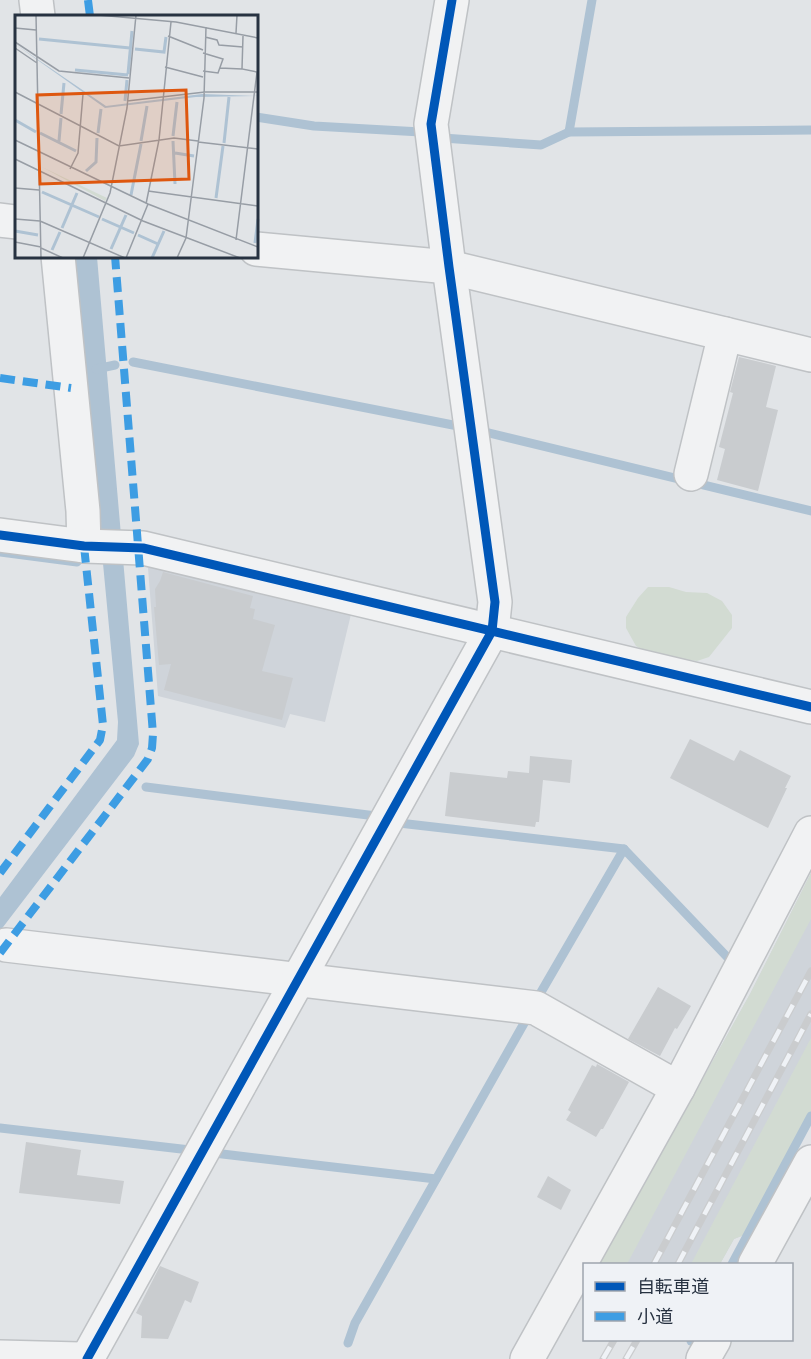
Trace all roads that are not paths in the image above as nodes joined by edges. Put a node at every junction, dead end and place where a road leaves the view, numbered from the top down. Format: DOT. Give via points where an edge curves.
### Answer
graph roads {
  1 [pos="36,0"];
  2 [pos="452,0"];
  3 [pos="38,15"];
  4 [pos="0,220"];
  5 [pos="15,222"];
  6 [pos="258,249"];
  7 [pos="58,258"];
  8 [pos="449,267"];
  9 [pos="724,334"];
  10 [pos="811,355"];
  11 [pos="691,474"];
  12 [pos="0,535"];
  13 [pos="88,547"];
  14 [pos="492,630"];
  15 [pos="811,707"];
  16 [pos="811,833"];
  17 [pos="6,945"];
  18 [pos="298,980"];
  19 [pos="678,1088"];
  20 [pos="811,1162"];
  21 [pos="756,1263"];
  22 [pos="713,1341"];
  23 [pos="0,1357"];
  24 [pos="80,1359"];
  25 [pos="87,1359"];
  26 [pos="526,1359"];
  27 [pos="703,1359"];
  1 -- 3 [label="street"];
  2 -- 8 [label="street" via="431,124"];
  4 -- 5 [label="street"];
  6 -- 8 [label="street"];
  7 -- 13 [label="street"];
  8 -- 9 [label="street"];
  8 -- 14 [label="street" via="495,602"];
  9 -- 10 [label="street"];
  9 -- 11 [label="street"];
  12 -- 13 [label="street"];
  13 -- 14 [label="street" via="136,548"];
  14 -- 15 [label="street"];
  14 -- 18 [label="street"];
  16 -- 19 [label="street"];
  17 -- 18 [label="street"];
  18 -- 19 [label="street" via="536,1008"];
  18 -- 25 [label="street"];
  19 -- 26 [label="street"];
  20 -- 21 [label="street"];
  22 -- 27 [label="street"];
  23 -- 24 [label="street"];
}
